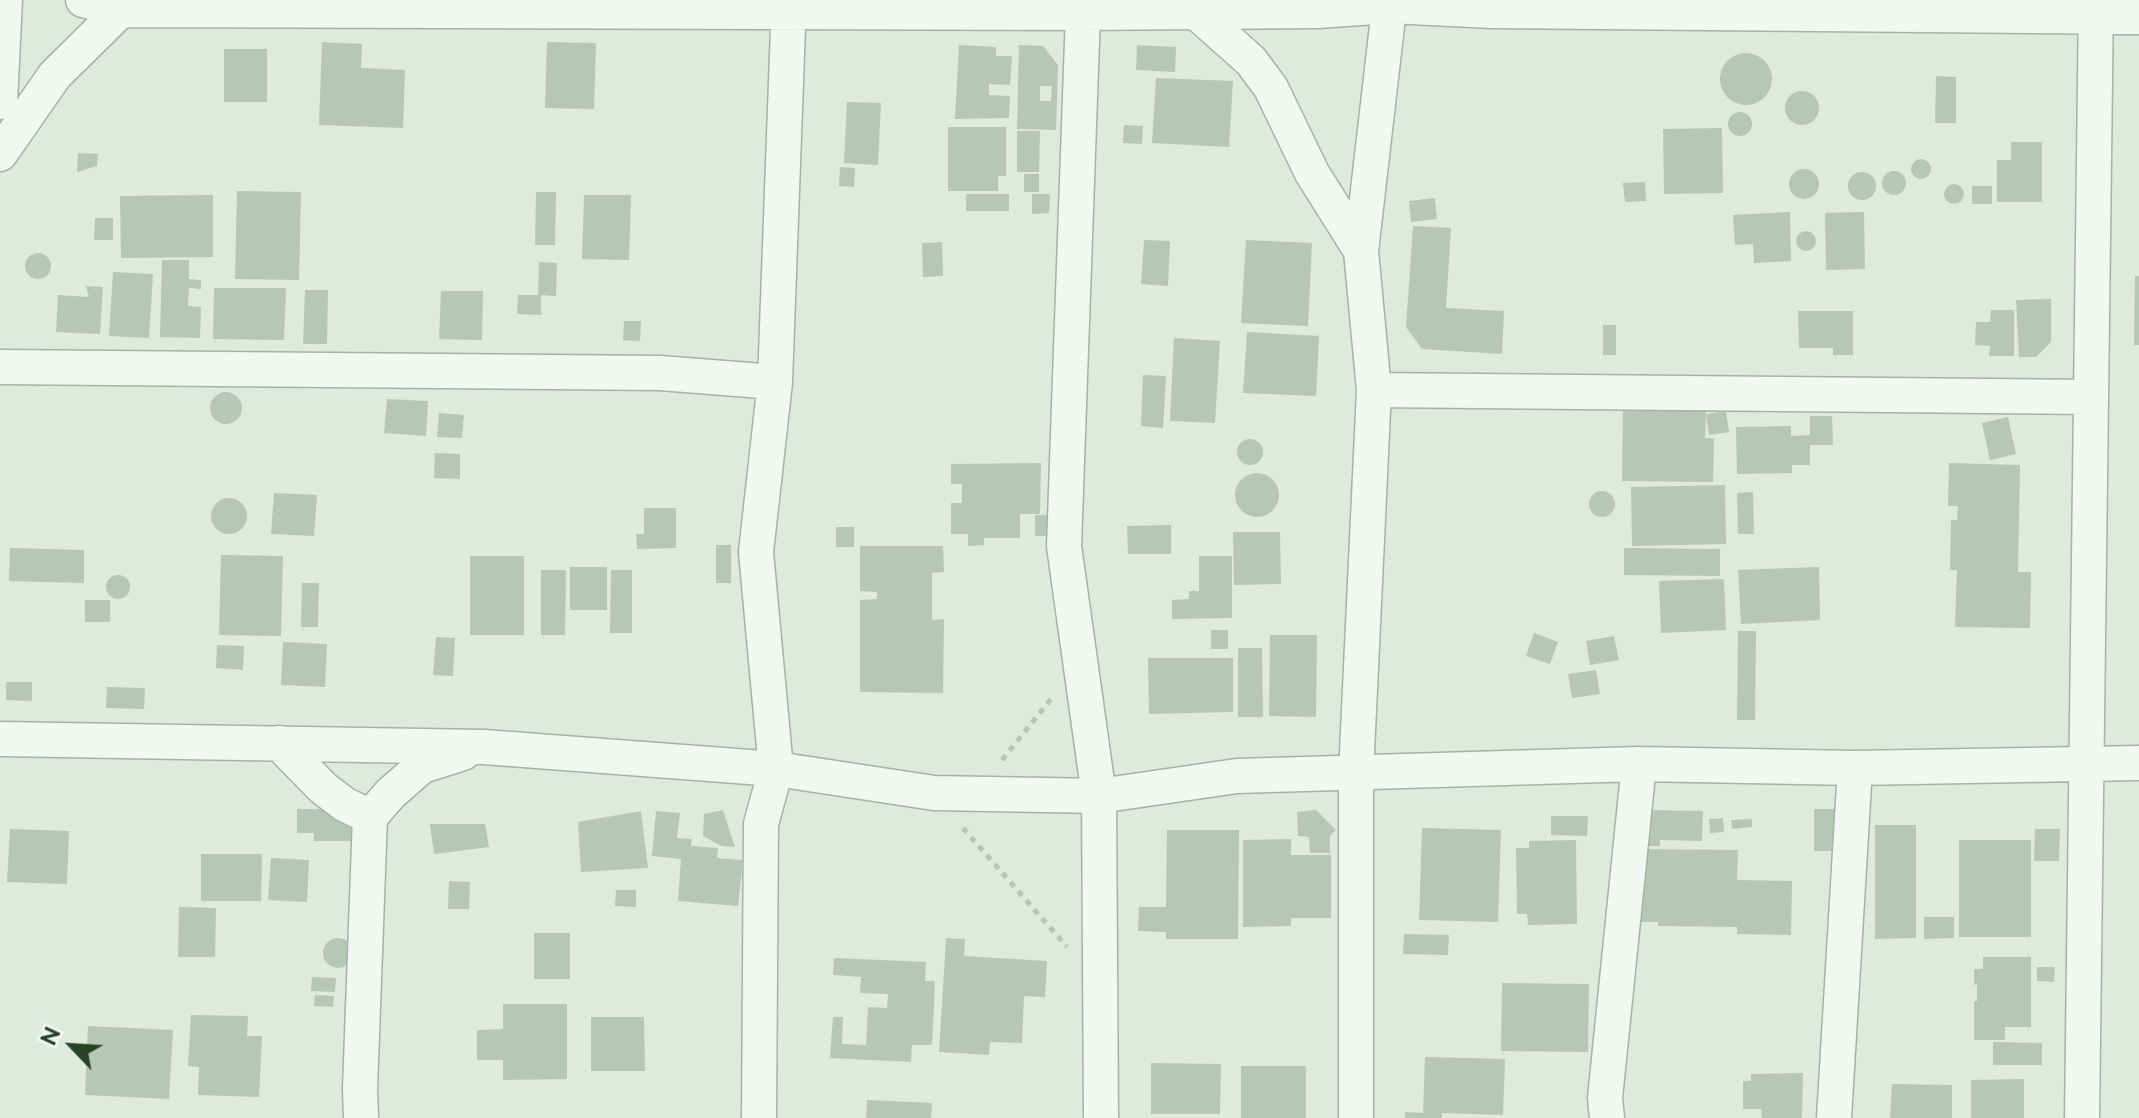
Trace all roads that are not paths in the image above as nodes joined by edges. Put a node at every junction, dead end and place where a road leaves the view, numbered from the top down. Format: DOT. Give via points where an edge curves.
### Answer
graph roads {
  1 [pos="5,0"];
  2 [pos="83,0"];
  3 [pos="1390,3"];
  4 [pos="445,6"];
  5 [pos="789,6"];
  6 [pos="2096,9"];
  7 [pos="121,10"];
  8 [pos="1196,12"];
  9 [pos="1083,13"];
  10 [pos="2139,17"];
  11 [pos="0,102"];
  12 [pos="0,154"];
  13 [pos="1361,251"];
  14 [pos="0,367"];
  15 [pos="775,382"];
  16 [pos="1374,390"];
  17 [pos="2091,397"];
  18 [pos="0,739"];
  19 [pos="279,743"];
  20 [pos="484,747"];
  21 [pos="2086,763"];
  22 [pos="2139,763"];
  23 [pos="1639,764"];
  24 [pos="1855,768"];
  25 [pos="776,769"];
  26 [pos="1356,774"];
  27 [pos="1099,796"];
  28 [pos="370,817"];
  29 [pos="1601,1111"];
  30 [pos="361,1118"];
  31 [pos="759,1118"];
  32 [pos="1101,1118"];
  33 [pos="1356,1118"];
  34 [pos="1834,1118"];
  35 [pos="2082,1118"];
  1 -- 11 [label="street"];
  2 -- 7 [label="street"];
  3 -- 6 [label="street" via="1492,11"];
  3 -- 8 [label="street" via="1317,11"];
  3 -- 13 [label="street"];
  4 -- 5 [label="street"];
  4 -- 7 [label="street"];
  5 -- 9 [label="street"];
  5 -- 15 [label="street"];
  6 -- 10 [label="street"];
  6 -- 17 [label="street"];
  7 -- 12 [label="street" via="55,75"];
  8 -- 9 [label="street"];
  8 -- 13 [label="street" via="1251,61 1271,88 1312,173"];
  9 -- 27 [label="street" via="1064,546"];
  13 -- 16 [label="street"];
  14 -- 15 [label="street" via="660,373"];
  15 -- 25 [label="street" via="756,552"];
  16 -- 17 [label="street"];
  16 -- 26 [label="street"];
  17 -- 21 [label="street"];
  18 -- 19 [label="street"];
  19 -- 20 [label="street"];
  19 -- 28 [label="street" via="323,788"];
  20 -- 25 [label="street"];
  20 -- 28 [label="street" via="422,766"];
  21 -- 22 [label="street"];
  21 -- 24 [label="street"];
  21 -- 35 [label="street"];
  23 -- 24 [label="street"];
  23 -- 26 [label="street"];
  23 -- 29 [label="street"];
  24 -- 34 [label="street"];
  25 -- 27 [label="street" via="934,793"];
  25 -- 31 [label="street" via="761,824"];
  26 -- 27 [label="street" via="1237,776"];
  26 -- 33 [label="street"];
  27 -- 32 [label="street"];
  28 -- 30 [label="street"];
}
